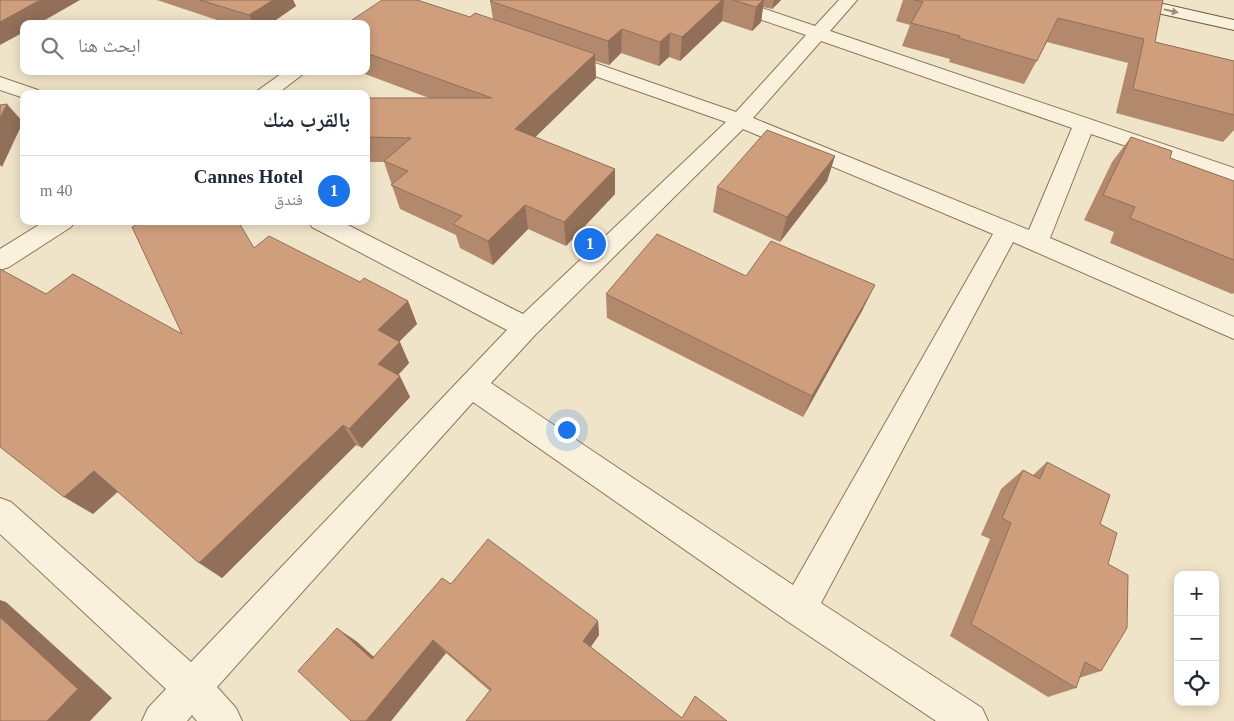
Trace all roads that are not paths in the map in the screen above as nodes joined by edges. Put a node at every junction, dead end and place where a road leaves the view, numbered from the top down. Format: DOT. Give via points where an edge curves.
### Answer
graph roads {
  1 [pos="721,0"];
  2 [pos="848,0"];
  3 [pos="1123,0"];
  4 [pos="1199,0"];
  5 [pos="1234,8"];
  6 [pos="1234,25"];
  7 [pos="820,32"];
  8 [pos="543,52"];
  9 [pos="292,75"];
  10 [pos="0,83"];
  11 [pos="20,90"];
  12 [pos="268,90"];
  13 [pos="740,120"];
  14 [pos="1084,125"];
  15 [pos="1234,176"];
  16 [pos="57,225"];
  17 [pos="328,225"];
  18 [pos="1007,230"];
  19 [pos="1036,242"];
  20 [pos="0,261"];
  21 [pos="526,328"];
  22 [pos="1234,328"];
  23 [pos="471,385"];
  24 [pos="0,513"];
  25 [pos="799,608"];
  26 [pos="191,687"];
  27 [pos="162,721"];
  28 [pos="223,721"];
  29 [pos="969,721"];
  1 -- 7 [label="street"];
  2 -- 7 [label="street"];
  3 -- 6 [label="street, one-way"];
  4 -- 5 [label="street"];
  7 -- 13 [label="street"];
  7 -- 14 [label="street"];
  8 -- 13 [label="street"];
  9 -- 12 [label="street"];
  10 -- 11 [label="street"];
  13 -- 18 [label="street"];
  13 -- 21 [label="street"];
  14 -- 15 [label="street"];
  14 -- 19 [label="street"];
  16 -- 20 [label="street"];
  17 -- 21 [label="street"];
  18 -- 19 [label="street"];
  18 -- 25 [label="street"];
  19 -- 22 [label="street"];
  21 -- 23 [label="street"];
  23 -- 25 [label="street"];
  23 -- 26 [label="street"];
  24 -- 26 [label="street"];
  25 -- 29 [label="street"];
  26 -- 27 [label="street"];
  26 -- 28 [label="street"];
}
